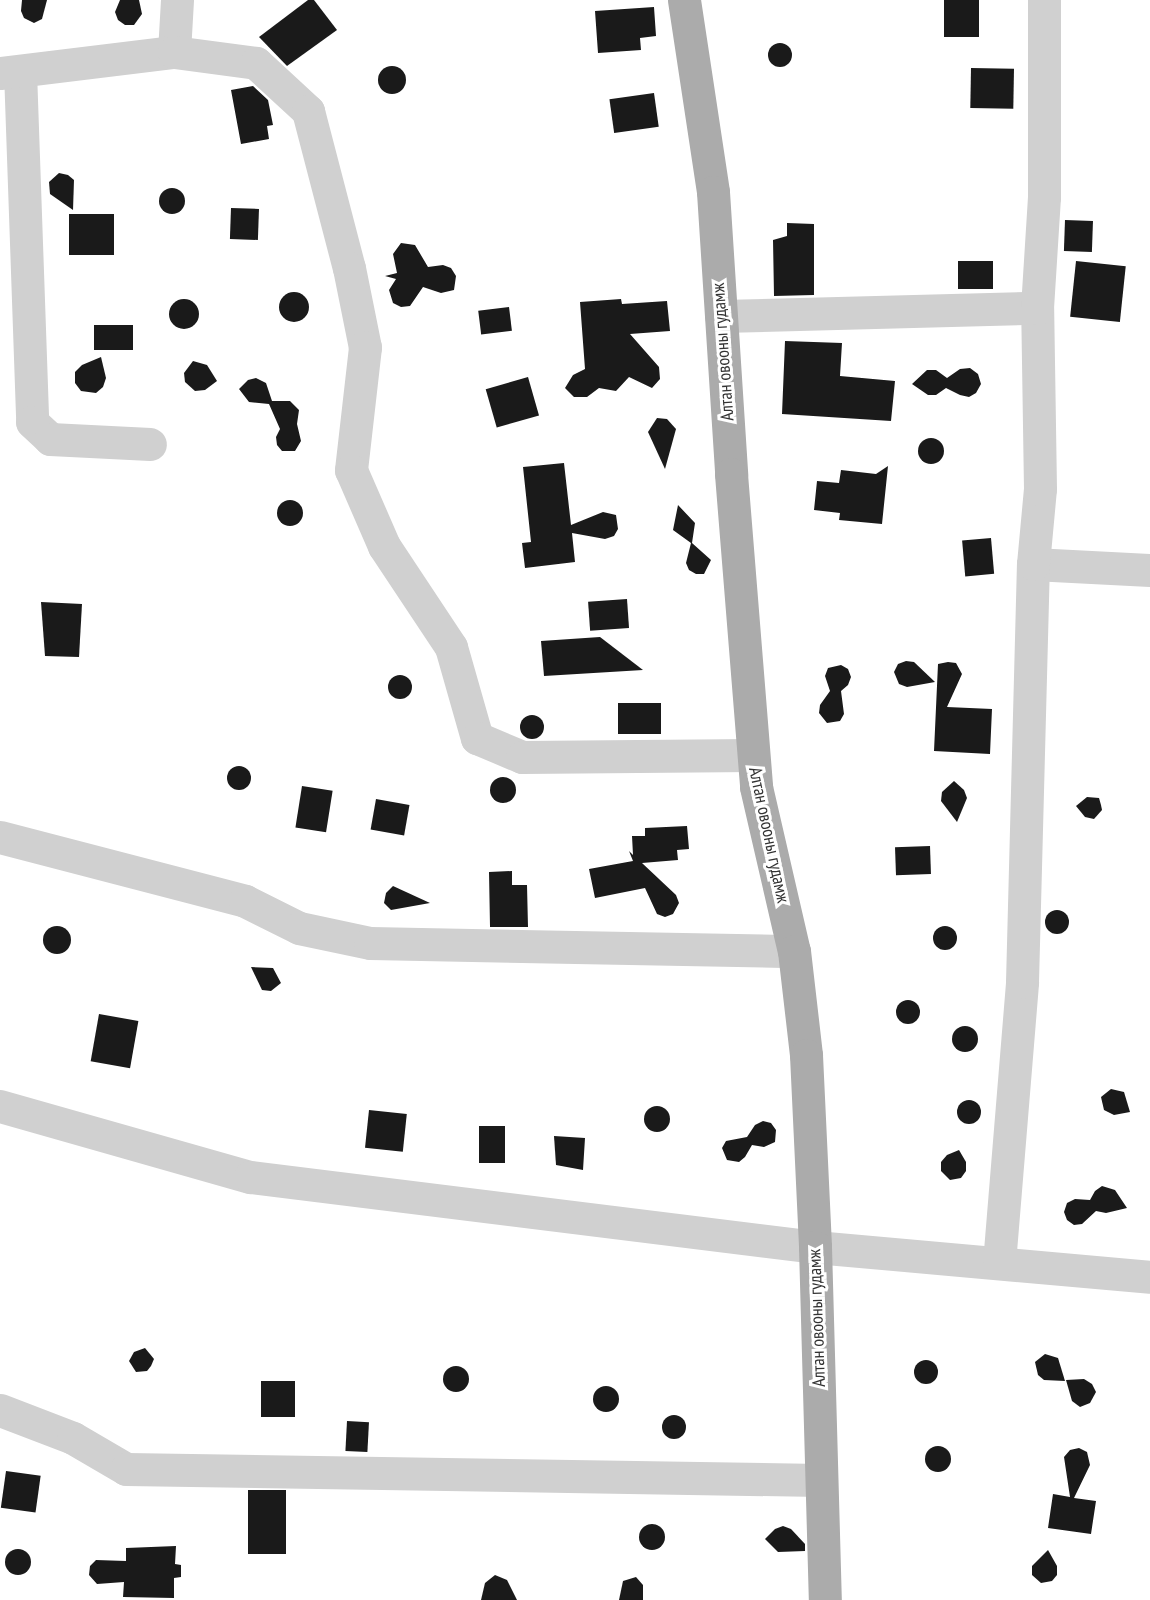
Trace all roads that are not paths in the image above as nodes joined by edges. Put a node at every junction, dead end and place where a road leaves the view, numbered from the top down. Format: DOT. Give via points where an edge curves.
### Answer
graph roads {
  1 [pos="177,0"];
  2 [pos="684,0"];
  3 [pos="1044,0"];
  4 [pos="174,52"];
  5 [pos="10,72"];
  6 [pos="1037,308"];
  7 [pos="721,316"];
  8 [pos="150,444"];
  9 [pos="1033,564"];
  10 [pos="1150,570"];
  11 [pos="753,755"];
  12 [pos="0,837"];
  13 [pos="794,951"];
  14 [pos="0,1106"];
  15 [pos="815,1247"];
  16 [pos="999,1263"];
  17 [pos="1150,1277"];
  18 [pos="0,1410"];
  19 [pos="821,1480"];
  20 [pos="825,1600"];
  1 -- 4 [label="street"];
  2 -- 7 [label="main road, Алтан овооны гудамж" via="713,192"];
  3 -- 6 [label="street" via="1044,197"];
  4 -- 5 [label="street"];
  4 -- 11 [label="street" via="256,63 308,111 365,347 351,470 384,546 451,647 477,738 522,757"];
  5 -- 8 [label="street" via="32,422 50,439"];
  6 -- 7 [label="street"];
  6 -- 9 [label="street" via="1040,489"];
  7 -- 11 [label="main road, Алтан овооны гудамж"];
  9 -- 10 [label="street"];
  9 -- 16 [label="street" via="1022,982"];
  11 -- 13 [label="main road, Алтан овооны гудамж" via="756,787"];
  12 -- 13 [label="street" via="244,901 299,928 370,943"];
  13 -- 15 [label="main road, Алтан овооны гудамж" via="806,1055"];
  14 -- 15 [label="street" via="250,1177"];
  15 -- 16 [label="street"];
  15 -- 19 [label="main road, Алтан овооны гудамж"];
  16 -- 17 [label="street"];
  18 -- 19 [label="street" via="73,1438 126,1468"];
  19 -- 20 [label="main road, Алтан овооны гудамж"];
}
